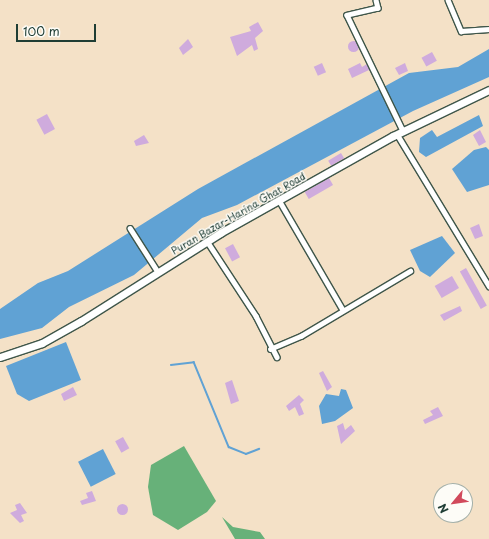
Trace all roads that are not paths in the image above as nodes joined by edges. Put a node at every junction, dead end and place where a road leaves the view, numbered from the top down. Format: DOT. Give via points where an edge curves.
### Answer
graph roads {
  1 [pos="376,0"];
  2 [pos="448,0"];
  3 [pos="489,29"];
  4 [pos="489,90"];
  5 [pos="400,132"];
  6 [pos="279,200"];
  7 [pos="130,228"];
  8 [pos="207,241"];
  9 [pos="410,271"];
  10 [pos="158,272"];
  11 [pos="489,286"];
  12 [pos="343,310"];
  13 [pos="270,349"];
  14 [pos="0,357"];
  15 [pos="277,357"];
  1 -- 5 [label="street" via="378,8 347,15"];
  2 -- 3 [label="street" via="461,32"];
  4 -- 5 [label="main road, Puran Bazar-Harina Ghat Road"];
  5 -- 6 [label="main road, Puran Bazar-Harina Ghat Road"];
  5 -- 11 [label="street"];
  6 -- 8 [label="main road, Puran Bazar-Harina Ghat Road"];
  6 -- 12 [label="street"];
  7 -- 10 [label="street"];
  8 -- 10 [label="main road, Puran Bazar-Harina Ghat Road"];
  8 -- 13 [label="street" via="256,316"];
  9 -- 12 [label="street"];
  10 -- 14 [label="main road, Puran Bazar-Harina Ghat Road" via="42,343"];
  12 -- 13 [label="street" via="301,336"];
  13 -- 15 [label="street"];
}
